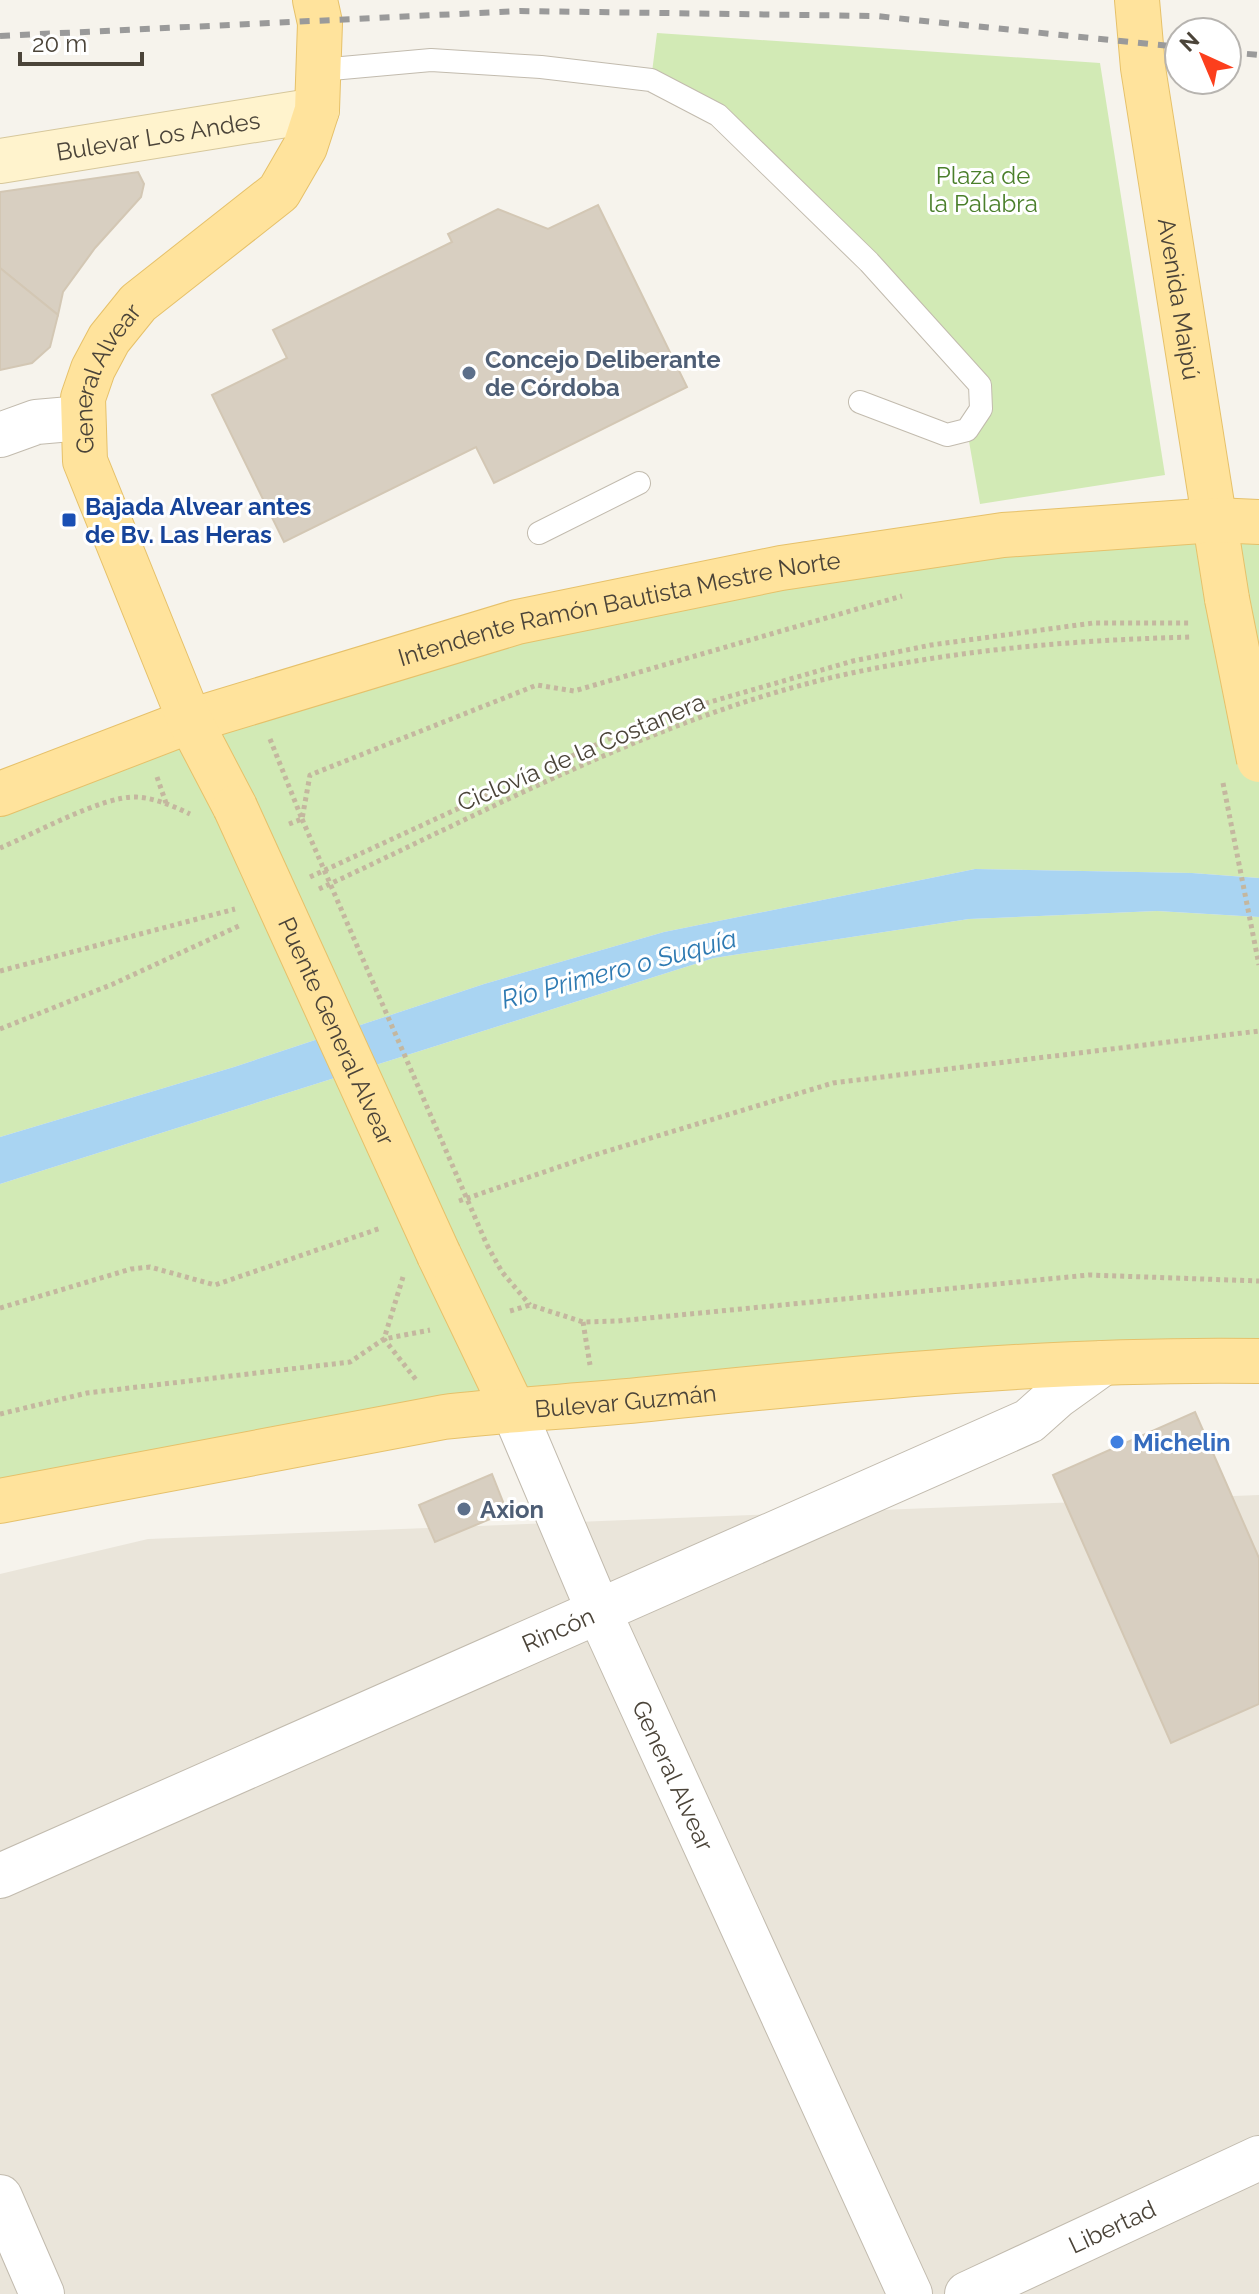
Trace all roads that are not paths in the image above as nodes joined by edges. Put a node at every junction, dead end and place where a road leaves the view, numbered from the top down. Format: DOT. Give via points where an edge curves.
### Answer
graph roads {
  1 [pos="315,0"];
  2 [pos="1137,0"];
  3 [pos="319,90"];
  4 [pos="0,161"];
  5 [pos="860,402"];
  6 [pos="82,418"];
  7 [pos="0,435"];
  8 [pos="639,483"];
  9 [pos="1215,520"];
  10 [pos="1259,522"];
  11 [pos="539,533"];
  12 [pos="190,721"];
  13 [pos="1259,760"];
  14 [pos="0,794"];
  15 [pos="228,821"];
  16 [pos="420,1260"];
  17 [pos="1259,1361"];
  18 [pos="1103,1363"];
  19 [pos="513,1409"];
  20 [pos="0,1501"];
  21 [pos="599,1612"];
  22 [pos="0,1876"];
  23 [pos="1259,2158"];
  24 [pos="0,2197"];
  25 [pos="42,2294"];
  26 [pos="910,2294"];
  27 [pos="967,2294"];
  1 -- 3 [label="main road, General Alvear"];
  2 -- 9 [label="main road, Avenida Maipú" via="1143,68"];
  3 -- 4 [label="main road, Bulevar Los Andes"];
  3 -- 5 [label="lane" via="431,60 651,80 718,115 869,262 980,385 981,409 967,430 947,435"];
  3 -- 6 [label="main road, General Alvear" via="305,147 279,192 138,303 93,369"];
  6 -- 7 [label="street" via="36,422"];
  6 -- 12 [label="main road, General Alvear" via="85,461"];
  8 -- 11 [label="lane"];
  9 -- 10 [label="main road, Intendente Ramón Bautista Mestre Norte"];
  9 -- 12 [label="main road, Intendente Ramón Bautista Mestre Norte" via="1003,535 781,568 517,622"];
  9 -- 13 [label="main road, Avenida Maipú, bridge" via="1216,611"];
  12 -- 14 [label="main road, Intendente Ramón Bautista Mestre Norte"];
  12 -- 15 [label="main road, General Alvear"];
  15 -- 16 [label="main road, Puente General Alvear, bridge"];
  16 -- 19 [label="main road, General Alvear" via="471,1322"];
  17 -- 18 [label="main road, Bulevar Guzmán"];
  18 -- 19 [label="main road, Bulevar Guzmán" via="903,1374"];
  18 -- 21 [label="street, Rincón" via="1029,1421"];
  19 -- 20 [label="main road, Bulevar Guzmán" via="444,1417"];
  19 -- 21 [label="street, General Alvear"];
  21 -- 22 [label="street, Rincón"];
  21 -- 26 [label="street, General Alvear"];
  23 -- 27 [label="street, Libertad"];
  24 -- 25 [label="street"];
}
